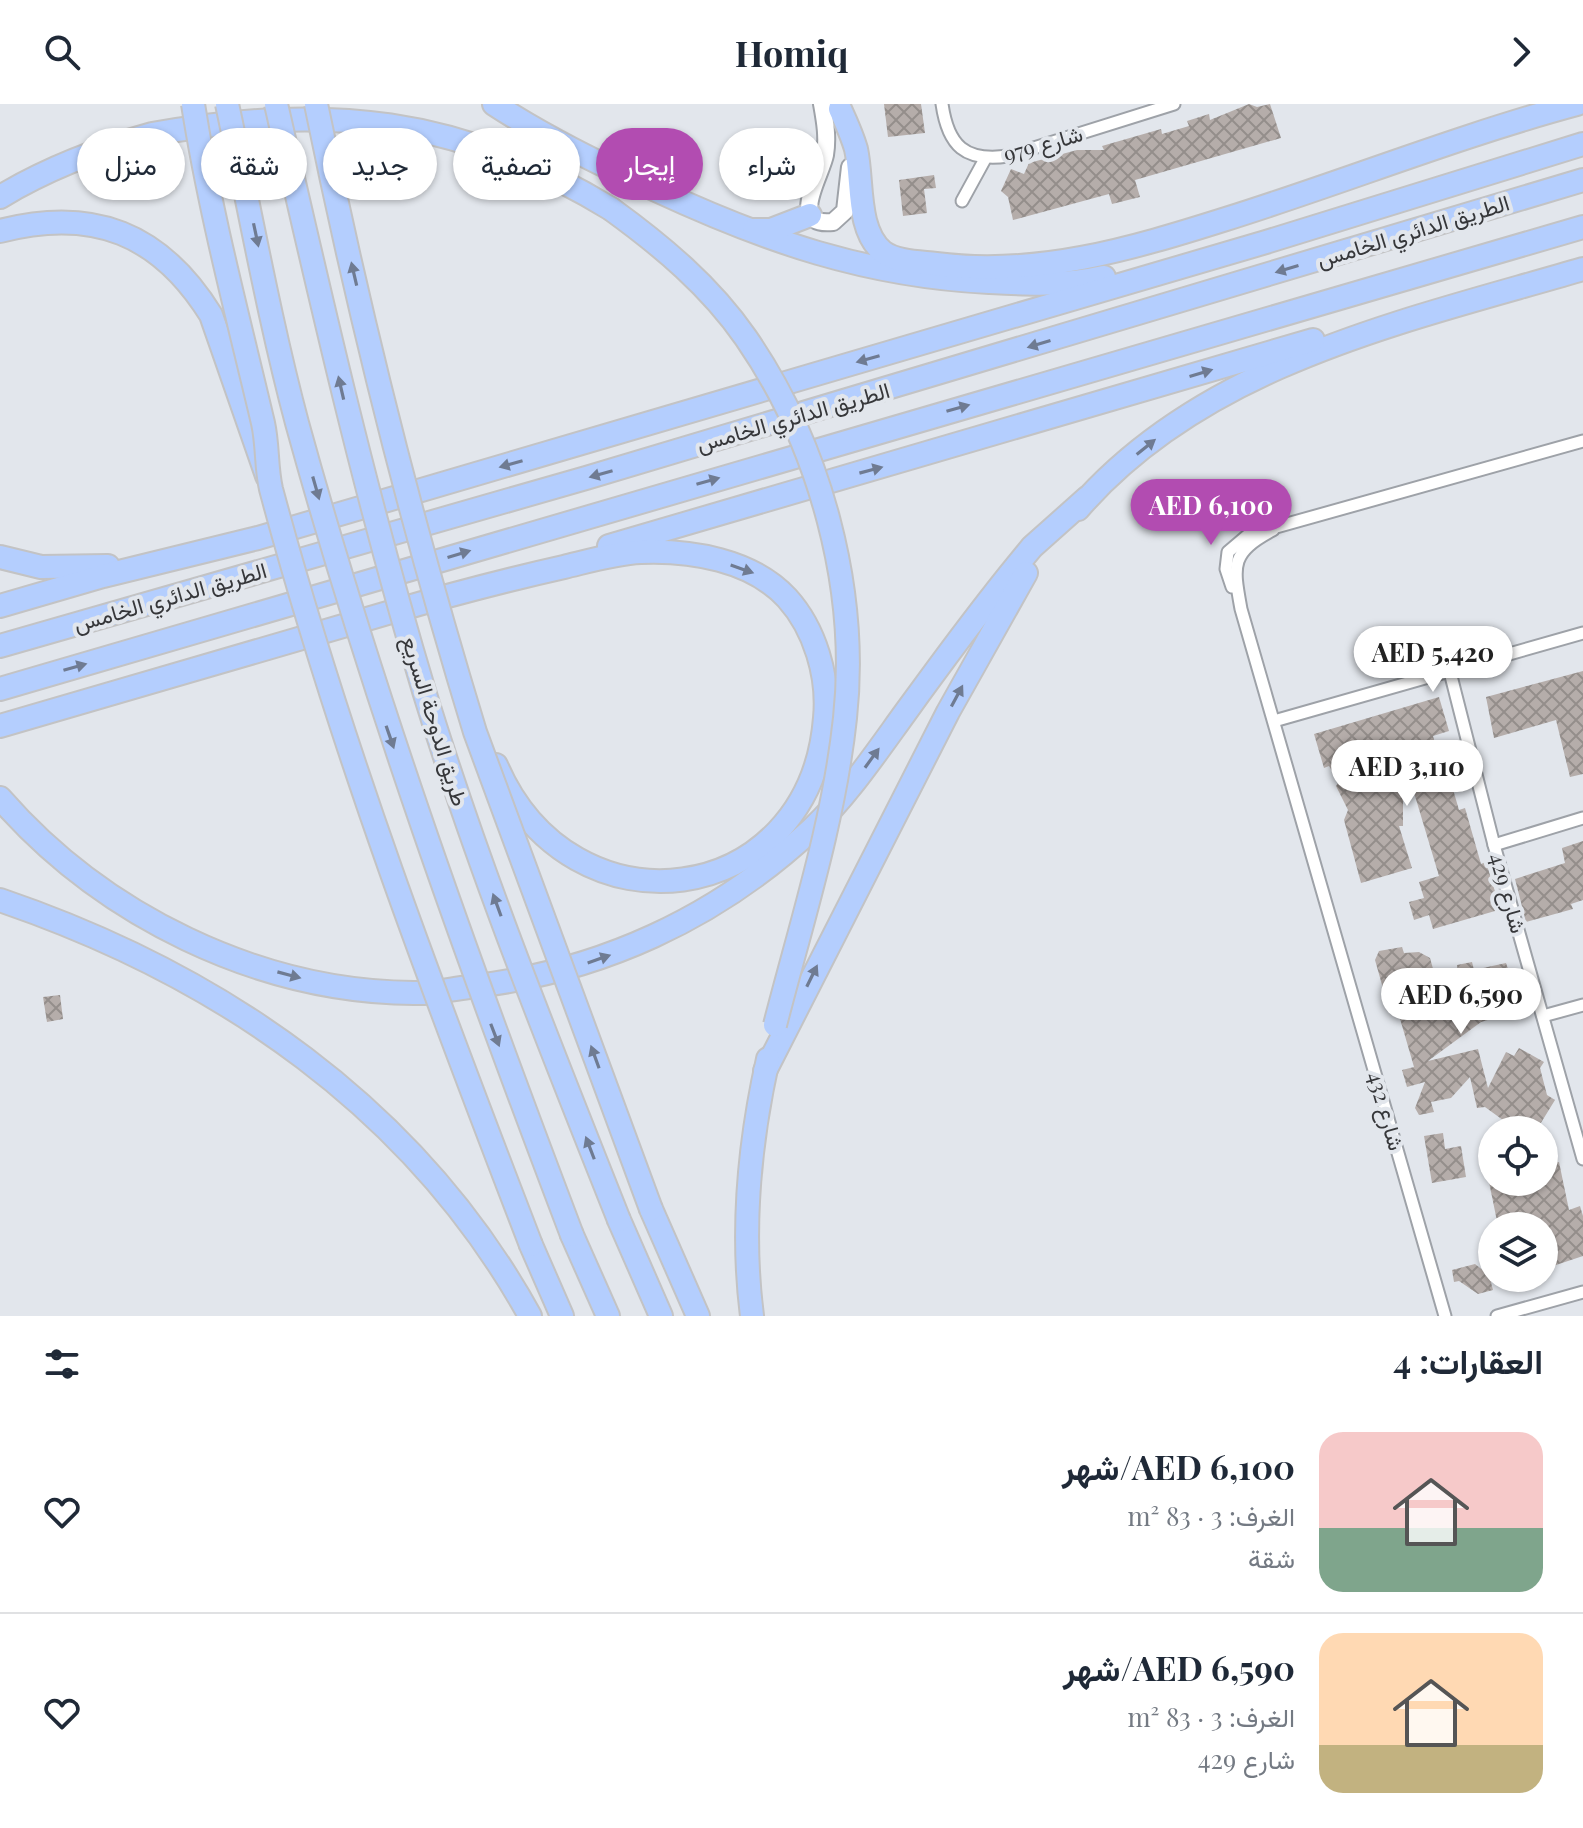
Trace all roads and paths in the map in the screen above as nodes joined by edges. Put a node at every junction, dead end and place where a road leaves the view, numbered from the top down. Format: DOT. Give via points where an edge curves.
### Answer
graph roads {
  1 [pos="193,104"];
  2 [pos="227,104"];
  3 [pos="276,104"];
  4 [pos="316,104"];
  5 [pos="494,104"];
  6 [pos="942,104"];
  7 [pos="1577,104"];
  8 [pos="1167,105"];
  9 [pos="834,106"];
  10 [pos="1583,144"];
  11 [pos="985,159"];
  12 [pos="1583,180"];
  13 [pos="0,197"];
  14 [pos="962,201"];
  15 [pos="810,215"];
  16 [pos="1583,227"];
  17 [pos="739,229"];
  18 [pos="1,231"];
  19 [pos="1266,242"];
  20 [pos="1583,269"];
  21 [pos="1424,316"];
  22 [pos="1583,441"];
  23 [pos="270,485"];
  24 [pos="1087,498"];
  25 [pos="258,538"];
  26 [pos="0,557"];
  27 [pos="501,581"];
  28 [pos="0,606"];
  29 [pos="1583,633"];
  30 [pos="0,646"];
  31 [pos="455,666"];
  32 [pos="1450,672"];
  33 [pos="0,689"];
  34 [pos="1274,721"];
  35 [pos="0,726"];
  36 [pos="0,798"];
  37 [pos="1583,818"];
  38 [pos="1494,845"];
  39 [pos="0,900"];
  40 [pos="1583,1005"];
  41 [pos="1543,1016"];
  42 [pos="765,1071"];
  43 [pos="1583,1159"];
  44 [pos="1583,1292"];
  45 [pos="530,1316"];
  46 [pos="562,1316"];
  47 [pos="608,1316"];
  48 [pos="661,1316"];
  49 [pos="698,1316"];
  50 [pos="752,1316"];
  51 [pos="1445,1316"];
  52 [pos="1497,1316"];
  1 -- 23 [label="highway, bridge" via="267,442"];
  2 -- 47 [label="highway, طريق الدوحة السريع, one-way, bridge" via="296,420 380,706 471,972"];
  48 -- 3 [label="highway, طريق الدوحة السريع, one-way, bridge" via="511,943 424,691 348,419"];
  31 -- 4 [label="highway, one-way, bridge" via="385,406"];
  5 -- 17 [label="highway" via="574,152"];
  6 -- 11 [label="street, شارع 979" via="955,143"];
  7 -- 9 [label="highway" via="1109,255 985,267 908,261 878,246 867,226 855,147"];
  8 -- 11 [label="street, شارع 979"];
  9 -- 15 [label="street" via="809,196"];
  9 -- 15 [label="street" via="850,163 848,202 833,222"];
  10 -- 19 [label="highway"];
  11 -- 14 [label="street"];
  12 -- 30 [label="highway, الطريق الدائري الخامس, one-way" via="631,465"];
  13 -- 42 [label="highway, bridge" via="100,149 184,125 301,109 400,120 517,157 611,209 677,259 747,340 803,449 841,579 848,665 839,769"];
  15 -- 17 [label="highway" via="771,230"];
  33 -- 16 [label="highway, الطريق الدائري الخامس, one-way"];
  17 -- 19 [label="highway" via="891,273 1042,285 1085,281"];
  18 -- 23 [label="highway, bridge" via="39,222 99,225 130,235 169,262 211,315"];
  19 -- 25 [label="highway, one-way"];
  20 -- 21 [label="highway"];
  24 -- 21 [label="highway, one-way" via="1150,443 1230,390 1300,358"];
  27 -- 21 [label="highway, one-way" via="1292,345"];
  22 -- 34 [label="street, شارع 432" via="1239,538 1228,552 1226,569"];
  23 -- 46 [label="highway, bridge" via="430,983"];
  36 -- 24 [label="highway, one-way" via="70,866 113,897 214,952 308,981 416,994 501,984 574,967 694,918 813,828 864,770 1009,575"];
  42 -- 24 [label="highway, one-way" via="1003,609 1039,553"];
  25 -- 26 [label="highway" via="107,566 41,567"];
  25 -- 28 [label="highway"];
  27 -- 31 [label="highway, one-way, bridge" via="642,552 746,567 787,599 807,630 825,684 825,727 811,783 768,841 712,873 666,880 620,877 561,852 530,823 513,801"];
  27 -- 35 [label="highway"];
  29 -- 32 [label="street"];
  49 -- 31 [label="highway, one-way, bridge" via="651,1209"];
  32 -- 34 [label="street"];
  32 -- 38 [label="street, شارع 429"];
  34 -- 51 [label="street, شارع 432"];
  37 -- 38 [label="street"];
  38 -- 41 [label="street, شارع 429"];
  39 -- 45 [label="highway" via="188,979 293,1047 410,1154 493,1255"];
  40 -- 41 [label="street"];
  41 -- 43 [label="street, شارع 429"];
  42 -- 50 [label="highway" via="746,1234"];
  44 -- 52 [label="street"];
}
